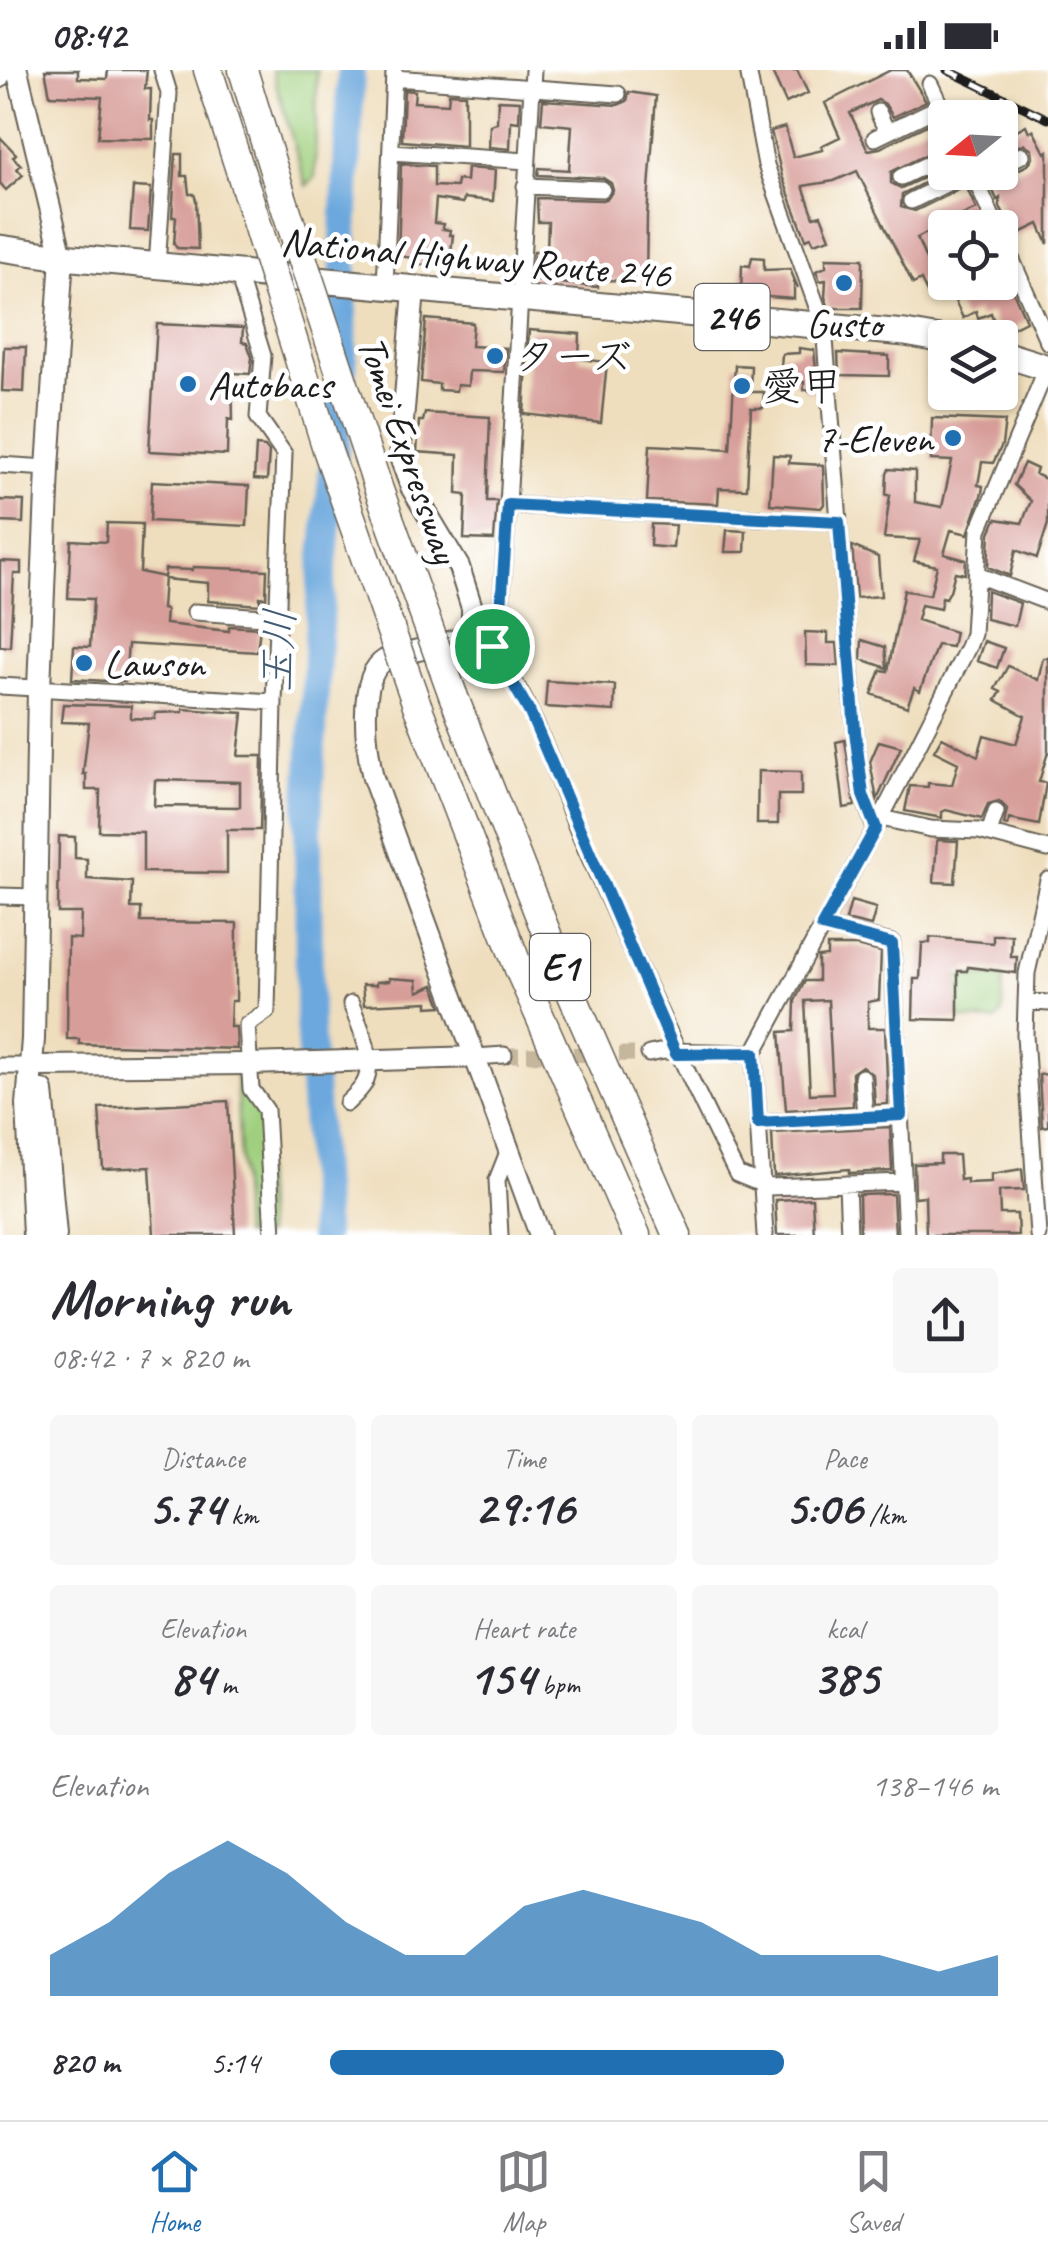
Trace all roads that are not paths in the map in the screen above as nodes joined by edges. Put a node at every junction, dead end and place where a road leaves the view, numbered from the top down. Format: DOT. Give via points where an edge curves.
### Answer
graph roads {
  1 [pos="6,70"];
  2 [pos="17,70"];
  3 [pos="162,70"];
  4 [pos="208,70"];
  5 [pos="243,70"];
  6 [pos="748,70"];
  7 [pos="394,74"];
  8 [pos="532,78"];
  9 [pos="0,80"];
  10 [pos="930,84"];
  11 [pos="610,96"];
  12 [pos="937,100"];
  13 [pos="878,112"];
  14 [pos="928,118"];
  15 [pos="391,152"];
  16 [pos="527,161"];
  17 [pos="928,164"];
  18 [pos="901,177"];
  19 [pos="525,186"];
  20 [pos="602,189"];
  21 [pos="937,190"];
  22 [pos="911,201"];
  23 [pos="0,248"];
  24 [pos="62,258"];
  25 [pos="157,266"];
  26 [pos="226,273"];
  27 [pos="1018,275"];
  28 [pos="380,287"];
  29 [pos="414,290"];
  30 [pos="518,298"];
  31 [pos="824,326"];
  32 [pos="928,338"];
  33 [pos="1048,342"];
  34 [pos="1018,358"];
  35 [pos="1048,367"];
  36 [pos="0,465"];
  37 [pos="48,468"];
  38 [pos="508,505"];
  39 [pos="839,522"];
  40 [pos="977,575"];
  41 [pos="1048,602"];
  42 [pos="195,612"];
  43 [pos="278,618"];
  44 [pos="472,628"];
  45 [pos="492,646"];
  46 [pos="0,686"];
  47 [pos="39,688"];
  48 [pos="274,702"];
  49 [pos="996,812"];
  50 [pos="878,823"];
  51 [pos="989,833"];
  52 [pos="1048,849"];
  53 [pos="1048,880"];
  54 [pos="0,896"];
  55 [pos="35,897"];
  56 [pos="822,926"];
  57 [pos="1026,1001"];
  58 [pos="1048,1003"];
  59 [pos="351,1004"];
  60 [pos="754,1053"];
  61 [pos="650,1054"];
  62 [pos="676,1054"];
  63 [pos="504,1055"];
  64 [pos="476,1057"];
  65 [pos="364,1060"];
  66 [pos="254,1064"];
  67 [pos="0,1066"];
  68 [pos="34,1066"];
  69 [pos="862,1076"];
  70 [pos="347,1103"];
  71 [pos="901,1115"];
  72 [pos="866,1117"];
  73 [pos="758,1123"];
  74 [pos="508,1152"];
  75 [pos="904,1182"];
  76 [pos="847,1184"];
  77 [pos="760,1186"];
  78 [pos="34,1235"];
  79 [pos="56,1235"];
  80 [pos="273,1235"];
  81 [pos="500,1235"];
  82 [pos="540,1235"];
  83 [pos="636,1235"];
  84 [pos="677,1235"];
  85 [pos="765,1235"];
  86 [pos="849,1235"];
  87 [pos="906,1235"];
  88 [pos="1038,1235"];
  1 -- 9 [label="street"];
  2 -- 24 [label="street"];
  3 -- 25 [label="street" via="169,93"];
  4 -- 83 [label="highway, Tomei Expressway / E1, bridge" via="327,449 418,708 520,969"];
  5 -- 84 [label="highway, Tomei Expressway / E1, bridge" via="453,695 551,946"];
  6 -- 31 [label="street" via="766,165"];
  7 -- 8 [label="street"];
  7 -- 15 [label="street"];
  8 -- 11 [label="street"];
  8 -- 16 [label="street"];
  10 -- 12 [label="street"];
  13 -- 14 [label="street" via="881,135"];
  15 -- 16 [label="street"];
  15 -- 28 [label="street"];
  16 -- 19 [label="street"];
  17 -- 18 [label="street"];
  19 -- 20 [label="street"];
  19 -- 30 [label="street"];
  21 -- 22 [label="street"];
  23 -- 24 [label="highway, National Highway Route 246 / 246"];
  24 -- 25 [label="highway, National Highway Route 246 / 246"];
  24 -- 37 [label="main road"];
  25 -- 26 [label="highway, National Highway Route 246 / 246"];
  26 -- 28 [label="highway, National Highway Route 246 / 246"];
  26 -- 43 [label="street" via="240,281 263,356 258,417 284,454"];
  27 -- 33 [label="street"];
  28 -- 29 [label="highway, National Highway Route 246 / 246"];
  29 -- 30 [label="highway, National Highway Route 246 / 246"];
  29 -- 44 [label="street" via="400,457 459,567"];
  30 -- 31 [label="highway, National Highway Route 246 / 246"];
  30 -- 38 [label="street"];
  31 -- 32 [label="highway, National Highway Route 246 / 246"];
  31 -- 39 [label="street"];
  34 -- 35 [label="highway"];
  35 -- 40 [label="street" via="979,530"];
  36 -- 37 [label="street"];
  37 -- 47 [label="main road"];
  38 -- 39 [label="street"];
  38 -- 45 [label="street"];
  39 -- 50 [label="street" via="863,795"];
  40 -- 41 [label="street"];
  40 -- 50 [label="street" via="968,647"];
  42 -- 43 [label="street"];
  43 -- 48 [label="street"];
  44 -- 45 [label="street"];
  44 -- 64 [label="street" via="466,636 384,660 369,688 366,724 373,778"];
  45 -- 62 [label="street" via="530,713"];
  46 -- 47 [label="street"];
  47 -- 48 [label="street"];
  47 -- 55 [label="main road"];
  48 -- 66 [label="street" via="267,1011 248,1025"];
  49 -- 51 [label="street"];
  50 -- 51 [label="street"];
  50 -- 56 [label="street"];
  51 -- 52 [label="street"];
  53 -- 57 [label="street"];
  54 -- 55 [label="street"];
  55 -- 68 [label="main road"];
  56 -- 60 [label="street"];
  56 -- 71 [label="street" via="892,944"];
  57 -- 58 [label="street"];
  57 -- 88 [label="street"];
  59 -- 65 [label="street" via="367,1045"];
  60 -- 62 [label="street"];
  60 -- 73 [label="street"];
  61 -- 62 [label="street"];
  62 -- 77 [label="street" via="737,1174"];
  63 -- 64 [label="street"];
  64 -- 65 [label="street"];
  64 -- 74 [label="street"];
  65 -- 66 [label="street"];
  65 -- 70 [label="street" via="366,1082"];
  66 -- 68 [label="street"];
  66 -- 80 [label="street" via="248,1072 266,1110"];
  67 -- 68 [label="street"];
  68 -- 78 [label="main road" via="28,1105"];
  68 -- 79 [label="main road"];
  69 -- 72 [label="street"];
  71 -- 72 [label="street"];
  71 -- 75 [label="street"];
  72 -- 73 [label="street"];
  73 -- 77 [label="street"];
  74 -- 81 [label="street" via="498,1180"];
  74 -- 82 [label="street"];
  75 -- 76 [label="street"];
  75 -- 87 [label="street"];
  76 -- 77 [label="street"];
  76 -- 86 [label="street"];
  77 -- 85 [label="street"];
}
